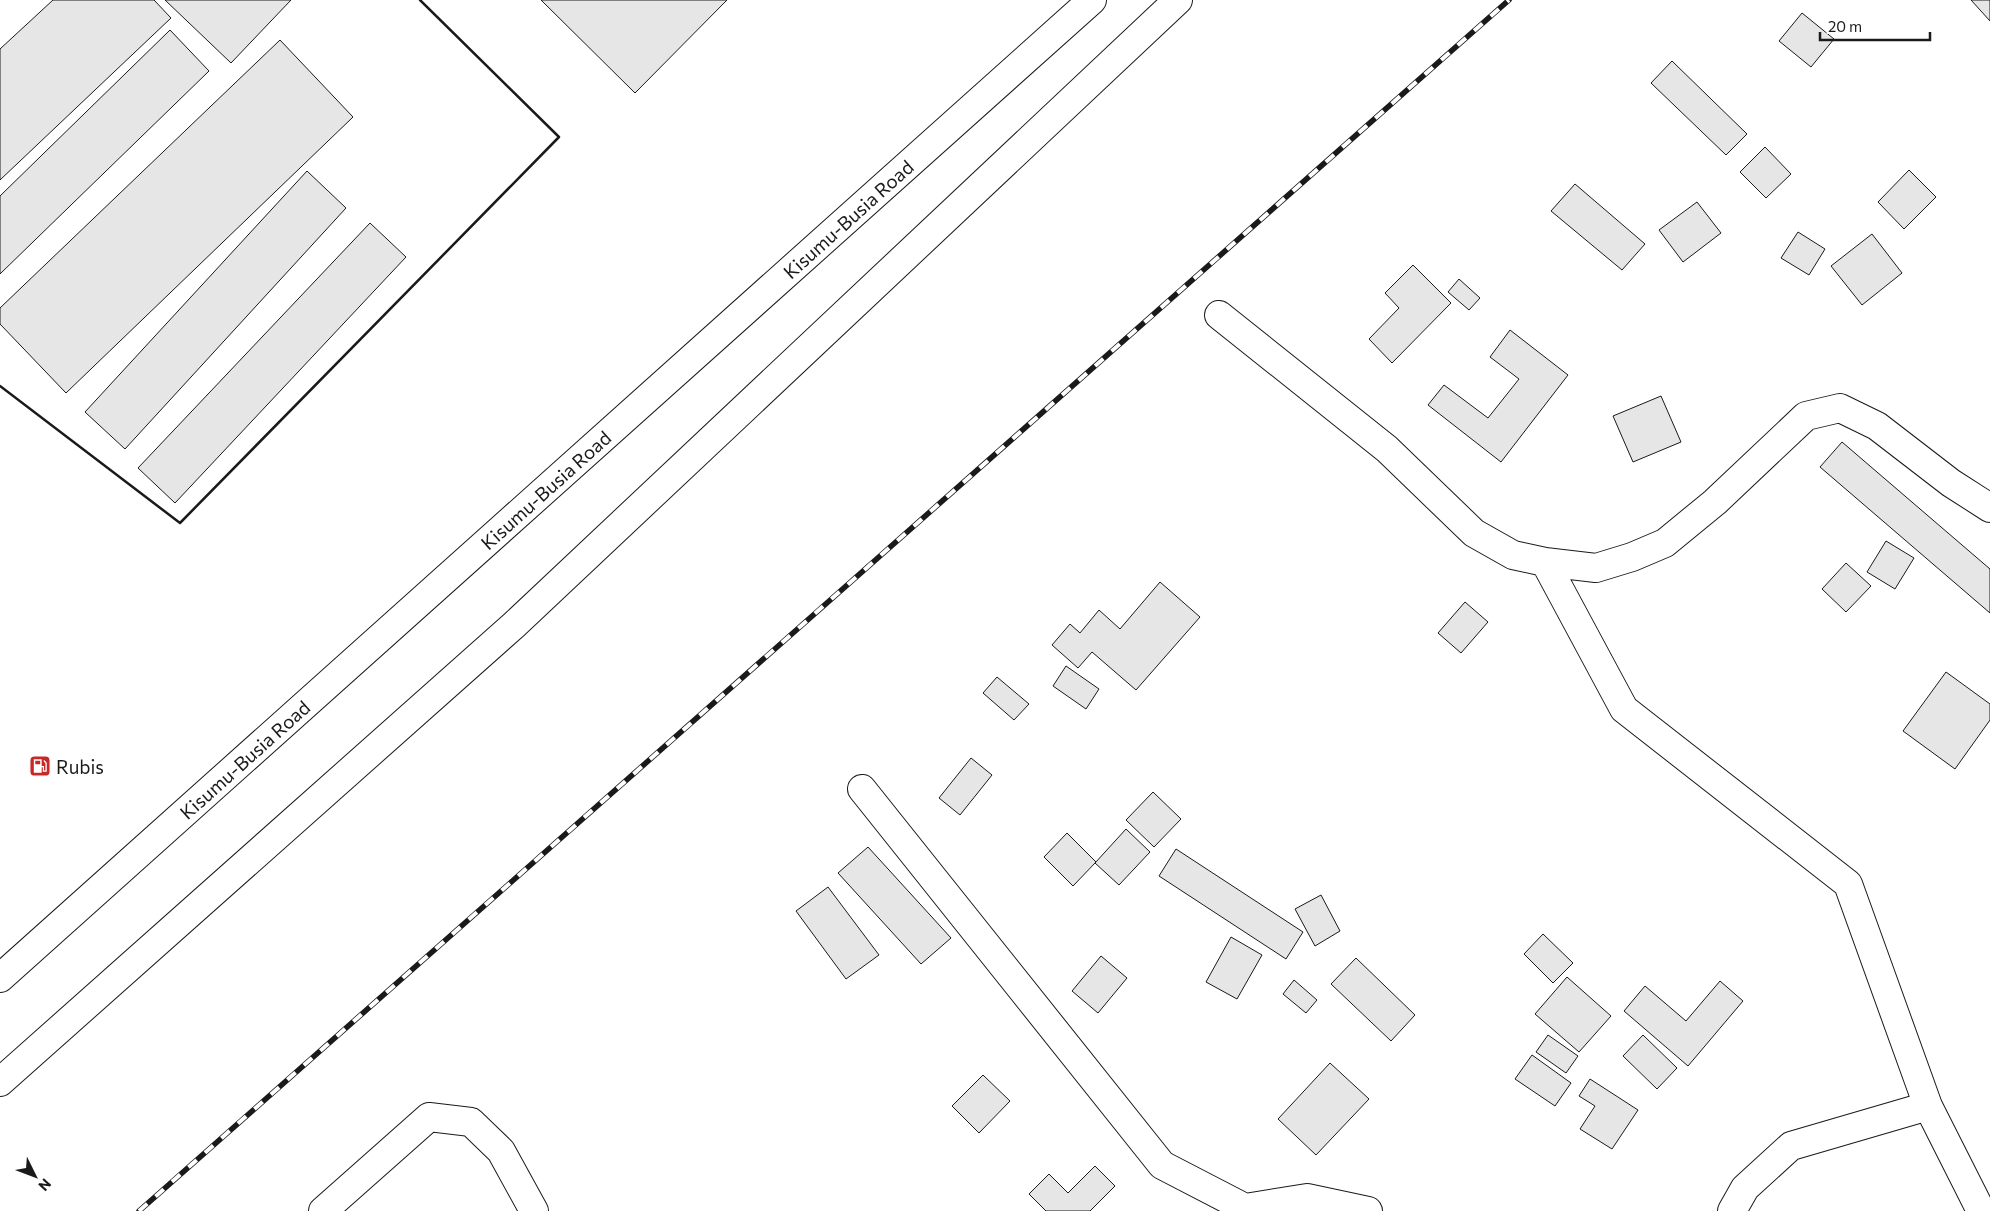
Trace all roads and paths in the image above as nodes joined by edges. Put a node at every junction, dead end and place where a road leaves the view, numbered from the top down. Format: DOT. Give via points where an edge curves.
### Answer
graph roads {
  1 [pos="1092,0"];
  2 [pos="1178,0"];
  3 [pos="1219,315"];
  4 [pos="1990,508"];
  5 [pos="1545,562"];
  6 [pos="862,789"];
  7 [pos="0,978"];
  8 [pos="0,1082"];
  9 [pos="1928,1106"];
  10 [pos="324,1211"];
  11 [pos="534,1211"];
  12 [pos="1368,1211"];
  13 [pos="1732,1211"];
  14 [pos="1981,1211"];
  1 -- 7 [label="main road, Kisumu-Busia Road"];
  2 -- 8 [label="main road" via="514,625"];
  3 -- 5 [label="main road" via="1387,449 1474,533 1513,555"];
  4 -- 5 [label="main road" via="1951,483 1877,426 1840,408 1806,416 1715,502 1665,543 1596,568"];
  5 -- 9 [label="main road" via="1624,709 1848,884"];
  6 -- 12 [label="main road" via="1162,1165 1245,1208 1306,1198"];
  9 -- 13 [label="main road" via="1791,1146 1745,1188"];
  9 -- 14 [label="main road"];
  10 -- 11 [label="main road" via="429,1117 471,1122 501,1151"];
}
